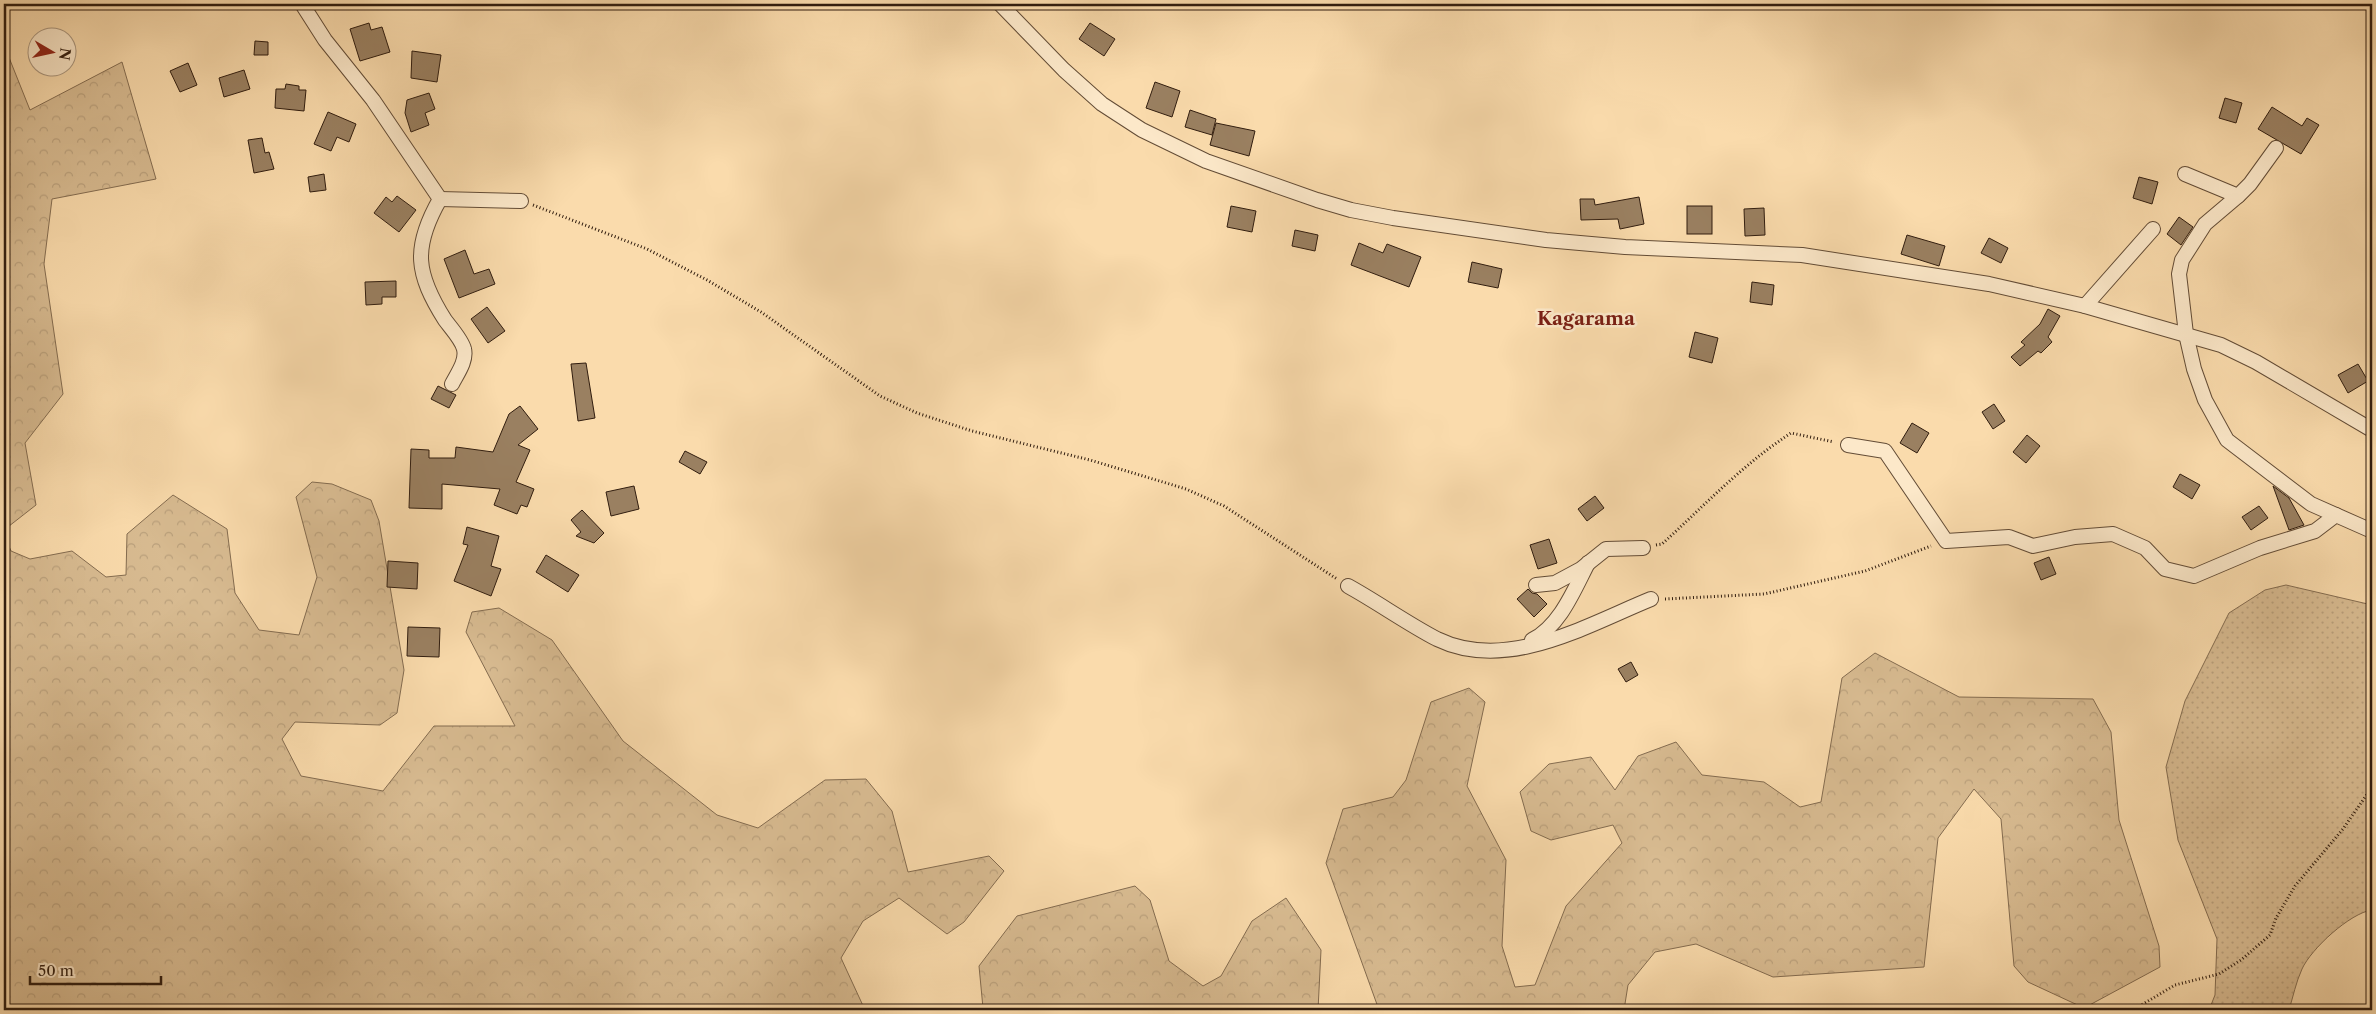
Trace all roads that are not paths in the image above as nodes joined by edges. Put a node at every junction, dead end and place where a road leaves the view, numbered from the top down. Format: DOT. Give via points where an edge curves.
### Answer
graph roads {
  1 [pos="302,4"];
  2 [pos="1000,4"];
  3 [pos="2276,148"];
  4 [pos="2185,174"];
  5 [pos="2238,196"];
  6 [pos="440,199"];
  7 [pos="521,202"];
  8 [pos="2153,229"];
  9 [pos="2085,306"];
  10 [pos="2186,334"];
  11 [pos="452,384"];
  12 [pos="2372,430"];
  13 [pos="1848,444"];
  14 [pos="2336,515"];
  15 [pos="2372,531"];
  16 [pos="1643,548"];
  17 [pos="1588,563"];
  18 [pos="1348,586"];
  19 [pos="1536,586"];
  20 [pos="1651,599"];
  21 [pos="1513,650"];
  1 -- 6 [label="street"];
  2 -- 9 [label="street" via="1102,104 1142,130 1206,161 1351,210 1546,240 1802,255 1989,284"];
  3 -- 5 [label="street"];
  4 -- 5 [label="street"];
  5 -- 10 [label="street" via="2205,224 2182,260 2180,274"];
  6 -- 7 [label="street"];
  6 -- 11 [label="street" via="422,241 421,268 430,295 464,348 463,364"];
  8 -- 9 [label="street"];
  9 -- 10 [label="street"];
  10 -- 12 [label="street" via="2256,362"];
  10 -- 14 [label="street" via="2205,400 2227,440 2311,504"];
  13 -- 14 [label="street" via="1885,451 1946,541 2009,537 2033,546 2075,537 2113,534 2145,548 2165,569 2194,576 2260,548 2315,531"];
  14 -- 15 [label="street"];
  16 -- 17 [label="street" via="1606,549"];
  17 -- 19 [label="street" via="1555,582"];
  17 -- 21 [label="street" via="1565,606 1543,634"];
  18 -- 21 [label="street" via="1438,639 1470,649"];
  20 -- 21 [label="street" via="1560,636"];
}
